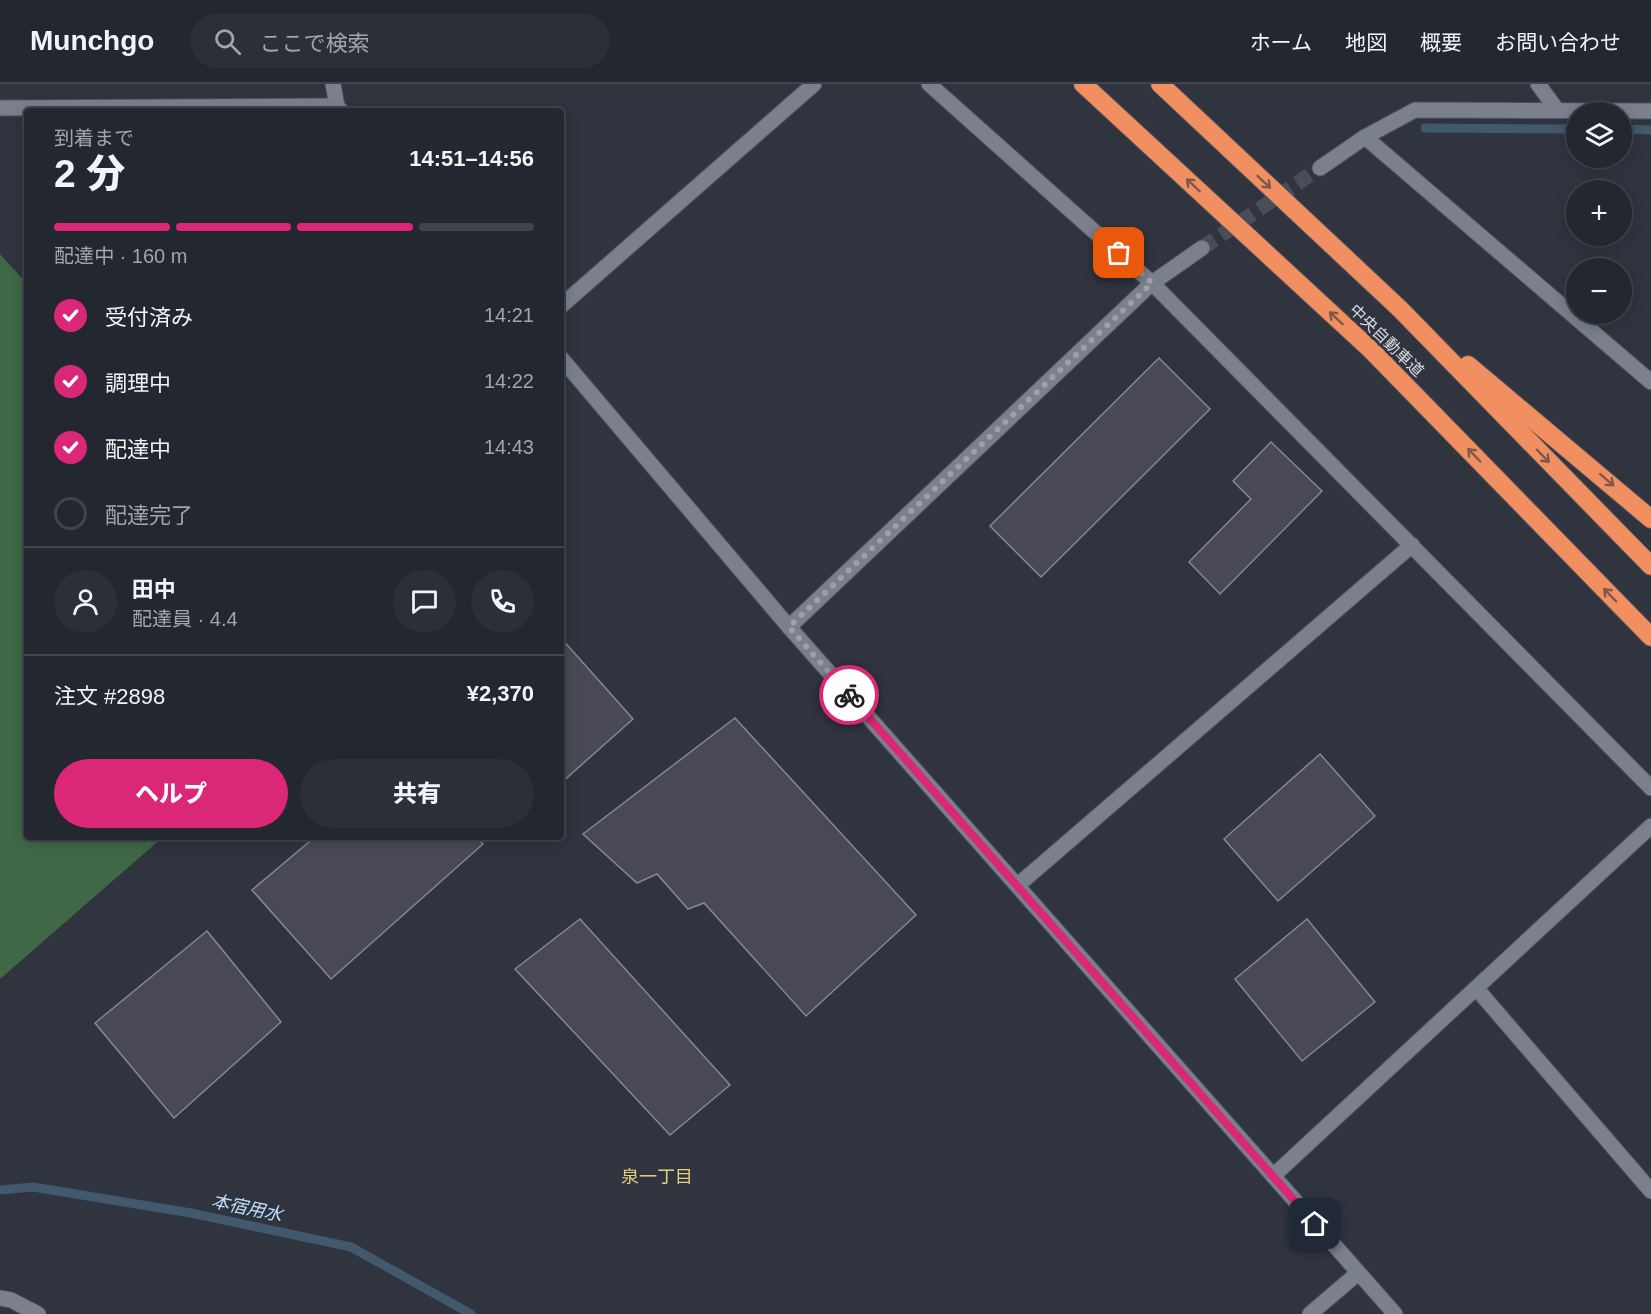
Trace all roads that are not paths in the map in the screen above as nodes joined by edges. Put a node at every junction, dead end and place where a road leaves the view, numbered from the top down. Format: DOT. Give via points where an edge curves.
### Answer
graph roads {
  1 [pos="333,84"];
  2 [pos="814,84"];
  3 [pos="929,84"];
  4 [pos="1083,84"];
  5 [pos="1160,84"];
  6 [pos="1538,84"];
  7 [pos="0,108"];
  8 [pos="24,108"];
  9 [pos="339,108"];
  10 [pos="1557,110"];
  11 [pos="1651,111"];
  12 [pos="1365,137"];
  13 [pos="1320,168"];
  14 [pos="1202,248"];
  15 [pos="1152,283"];
  16 [pos="564,303"];
  17 [pos="1400,309"];
  18 [pos="564,362"];
  19 [pos="1649,376"];
  20 [pos="1651,519"];
  21 [pos="1412,544"];
  22 [pos="1651,566"];
  23 [pos="789,627"];
  24 [pos="1651,637"];
  25 [pos="1651,788"];
  26 [pos="1651,826"];
  27 [pos="1018,885"];
  28 [pos="1476,988"];
  29 [pos="1273,1176"];
  30 [pos="1651,1191"];
  31 [pos="1358,1273"];
  32 [pos="0,1298"];
  33 [pos="38,1314"];
  34 [pos="1310,1314"];
  35 [pos="1395,1314"];
  1 -- 9 [label="street"];
  2 -- 16 [label="street"];
  3 -- 15 [label="street"];
  24 -- 4 [label="highway, 中央自動車道, one-way" via="1371,350"];
  5 -- 17 [label="highway, 中央自動車道, one-way"];
  6 -- 10 [label="street"];
  7 -- 8 [label="street"];
  10 -- 11 [label="street"];
  10 -- 12 [label="street" via="1415,110"];
  12 -- 13 [label="street"];
  12 -- 19 [label="street"];
  14 -- 15 [label="street"];
  15 -- 21 [label="street"];
  15 -- 23 [label="street"];
  17 -- 20 [label="highway, one-way"];
  17 -- 22 [label="highway, 中央自動車道, one-way"];
  18 -- 23 [label="street"];
  21 -- 25 [label="street"];
  21 -- 27 [label="street"];
  23 -- 27 [label="street"];
  26 -- 28 [label="street"];
  27 -- 29 [label="street"];
  28 -- 29 [label="street"];
  28 -- 30 [label="street"];
  29 -- 31 [label="street"];
  31 -- 34 [label="street"];
  31 -- 35 [label="street"];
  32 -- 33 [label="street"];
}
